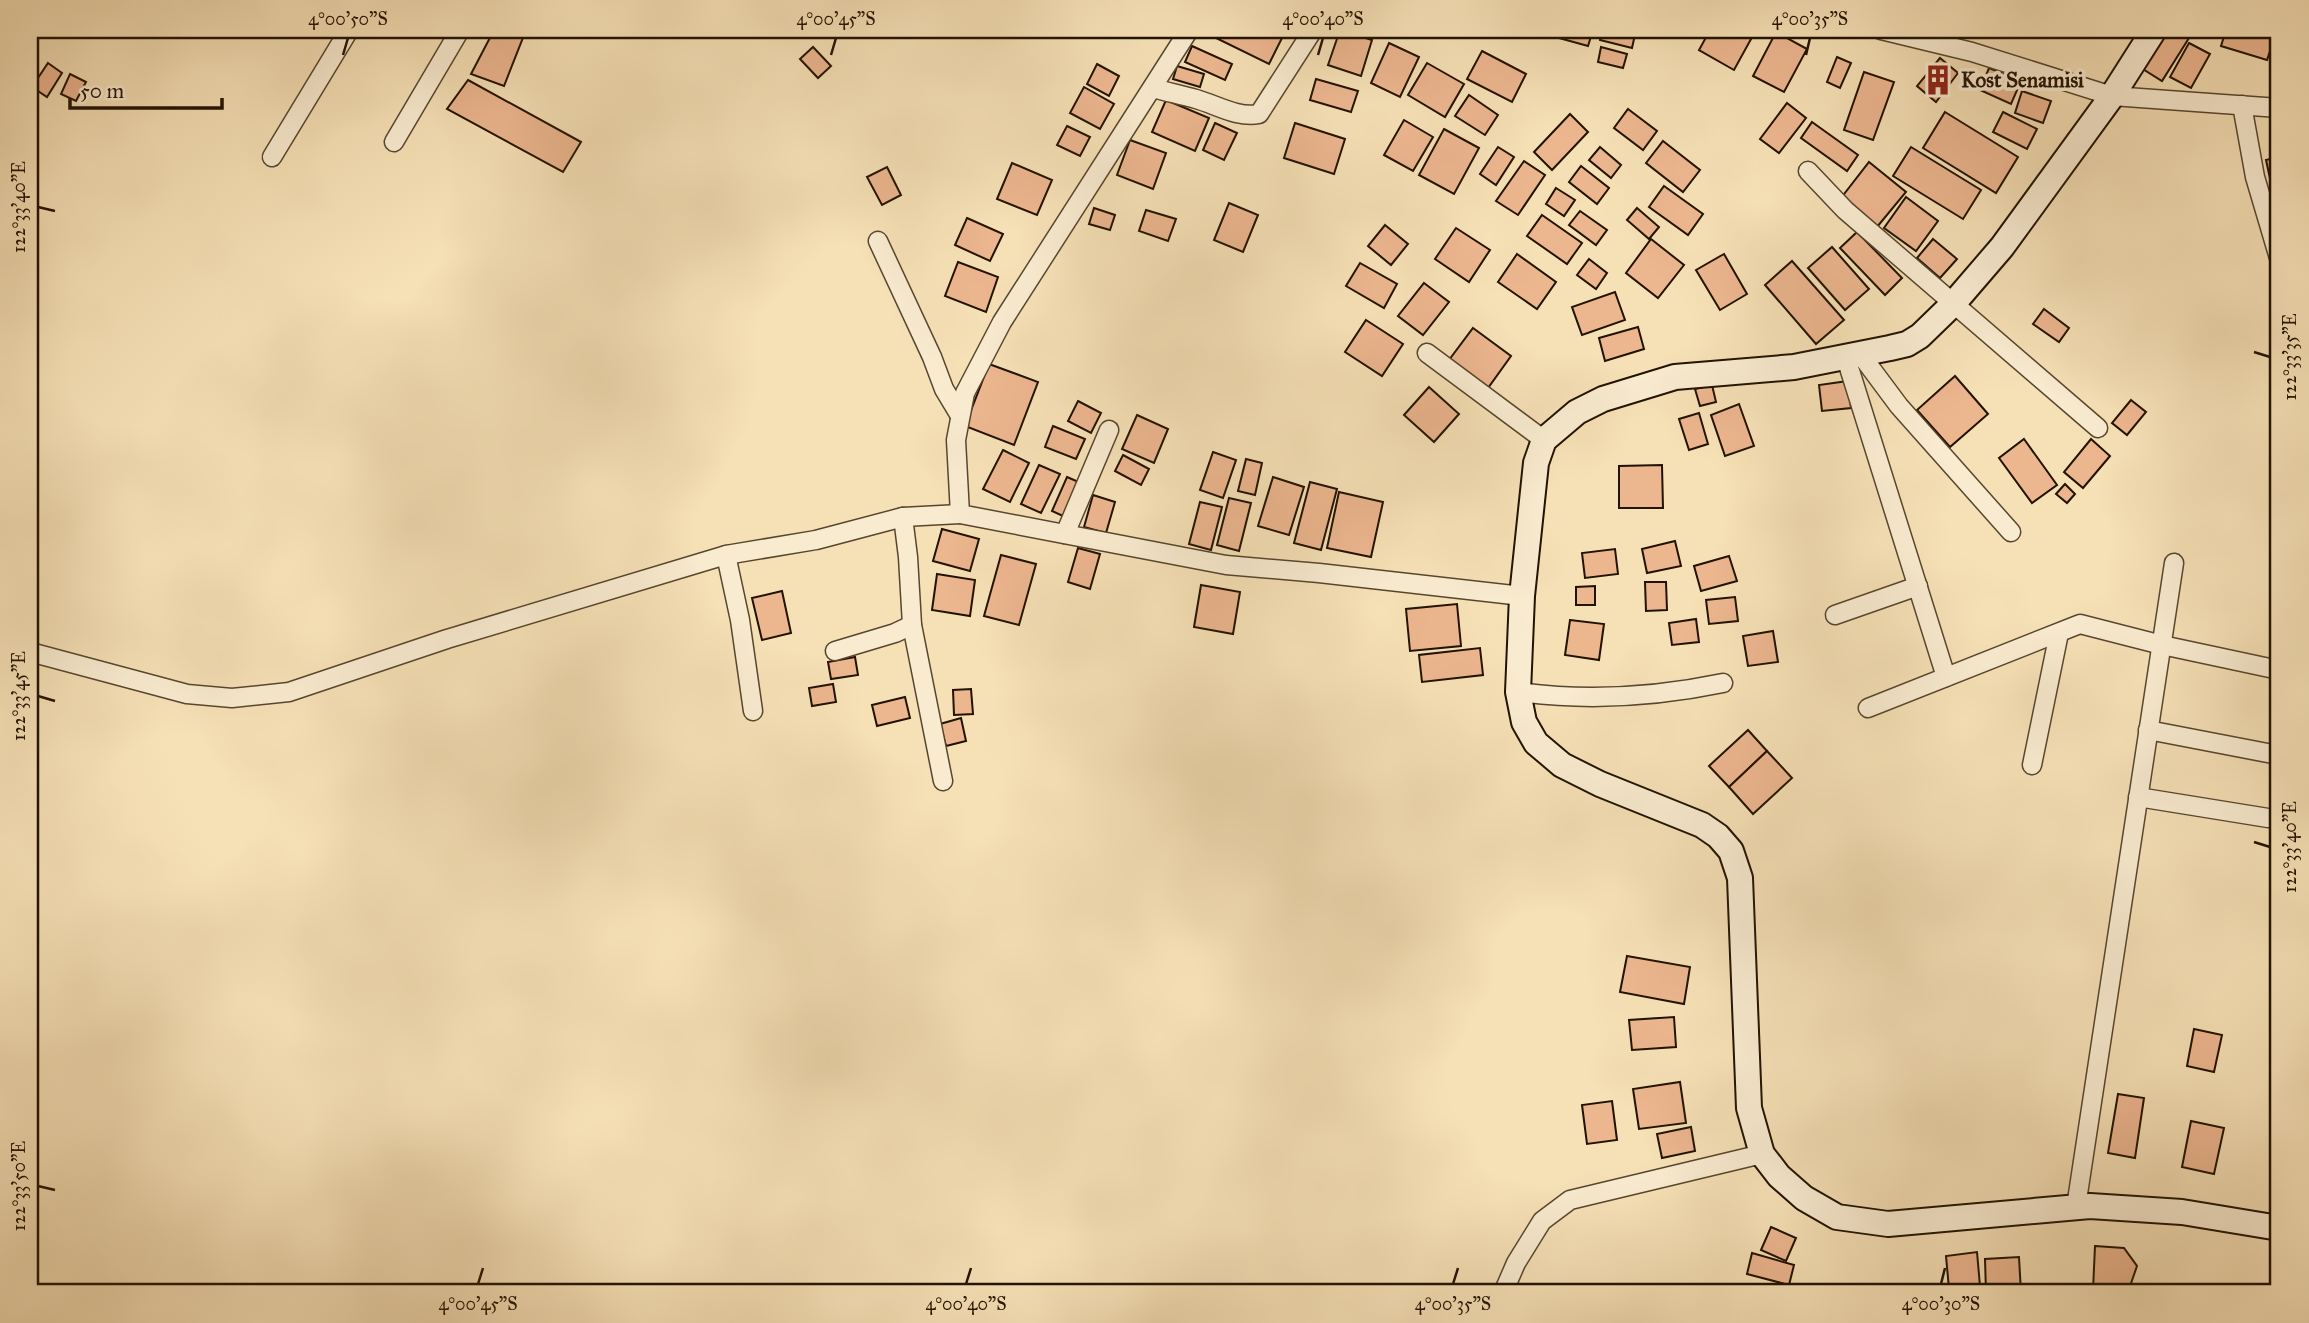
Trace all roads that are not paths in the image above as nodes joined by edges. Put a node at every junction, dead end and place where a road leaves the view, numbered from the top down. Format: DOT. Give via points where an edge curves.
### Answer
graph roads {
  1 [pos="349,30"];
  2 [pos="460,30"];
  3 [pos="1189,30"];
  4 [pos="1313,30"];
  5 [pos="1881,30"];
  6 [pos="2154,30"];
  7 [pos="1153,88"];
  8 [pos="2112,96"];
  9 [pos="2242,105"];
  10 [pos="2279,108"];
  11 [pos="394,142"];
  12 [pos="272,157"];
  13 [pos="1808,171"];
  14 [pos="878,241"];
  15 [pos="2279,258"];
  16 [pos="1953,304"];
  17 [pos="1427,353"];
  18 [pos="1853,356"];
  19 [pos="960,414"];
  20 [pos="2098,428"];
  21 [pos="1109,430"];
  22 [pos="1544,440"];
  23 [pos="960,514"];
  24 [pos="903,517"];
  25 [pos="2011,532"];
  26 [pos="1065,534"];
  27 [pos="726,555"];
  28 [pos="2174,563"];
  29 [pos="1918,586"];
  30 [pos="1522,596"];
  31 [pos="1835,615"];
  32 [pos="912,625"];
  33 [pos="2059,633"];
  34 [pos="2162,645"];
  35 [pos="835,651"];
  36 [pos="30,652"];
  37 [pos="2279,670"];
  38 [pos="1946,677"];
  39 [pos="1723,683"];
  40 [pos="1518,692"];
  41 [pos="1868,708"];
  42 [pos="753,711"];
  43 [pos="2148,730"];
  44 [pos="2278,755"];
  45 [pos="2032,765"];
  46 [pos="943,781"];
  47 [pos="2138,797"];
  48 [pos="2268,818"];
  49 [pos="1762,1154"];
  50 [pos="2076,1207"];
  51 [pos="2279,1228"];
  52 [pos="1503,1293"];
  1 -- 12 [label="street"];
  2 -- 11 [label="street"];
  3 -- 7 [label="street"];
  4 -- 7 [label="street" via="1259,114 1237,114"];
  5 -- 8 [label="street" via="1972,52"];
  6 -- 8 [label="street"];
  7 -- 19 [label="street" via="1002,322 965,393"];
  8 -- 9 [label="street"];
  8 -- 16 [label="street" via="2002,247"];
  9 -- 10 [label="street"];
  9 -- 15 [label="street" via="2255,177"];
  13 -- 16 [label="street" via="1845,210"];
  14 -- 19 [label="street" via="944,389"];
  16 -- 18 [label="street" via="1907,344"];
  16 -- 20 [label="street"];
  17 -- 22 [label="street"];
  18 -- 22 [label="street" via="1794,367 1675,377 1603,399 1577,412"];
  18 -- 25 [label="street"];
  18 -- 29 [label="street"];
  19 -- 23 [label="street" via="956,440"];
  21 -- 26 [label="street"];
  22 -- 30 [label="street" via="1536,463"];
  23 -- 24 [label="street"];
  23 -- 26 [label="street"];
  24 -- 27 [label="street" via="816,540"];
  24 -- 32 [label="street"];
  26 -- 30 [label="street" via="1226,565"];
  27 -- 36 [label="street" via="289,692 232,698 187,694"];
  27 -- 42 [label="street"];
  28 -- 34 [label="street"];
  29 -- 31 [label="street"];
  29 -- 38 [label="street"];
  30 -- 40 [label="street"];
  32 -- 35 [label="street"];
  32 -- 46 [label="street"];
  33 -- 34 [label="street" via="2081,624"];
  33 -- 38 [label="street"];
  33 -- 45 [label="street"];
  34 -- 37 [label="street"];
  34 -- 43 [label="street"];
  38 -- 41 [label="street"];
  39 -- 40 [label="street" via="1618,697"];
  40 -- 49 [label="street" via="1524,722 1536,743 1562,765 1702,825 1731,851 1740,878 1749,1108"];
  43 -- 44 [label="street"];
  43 -- 47 [label="street"];
  47 -- 48 [label="street"];
  47 -- 50 [label="street"];
  49 -- 50 [label="street" via="1804,1198 1836,1217 1888,1224"];
  49 -- 52 [label="street" via="1570,1199 1542,1221"];
  50 -- 51 [label="street" via="2182,1212"];
}
